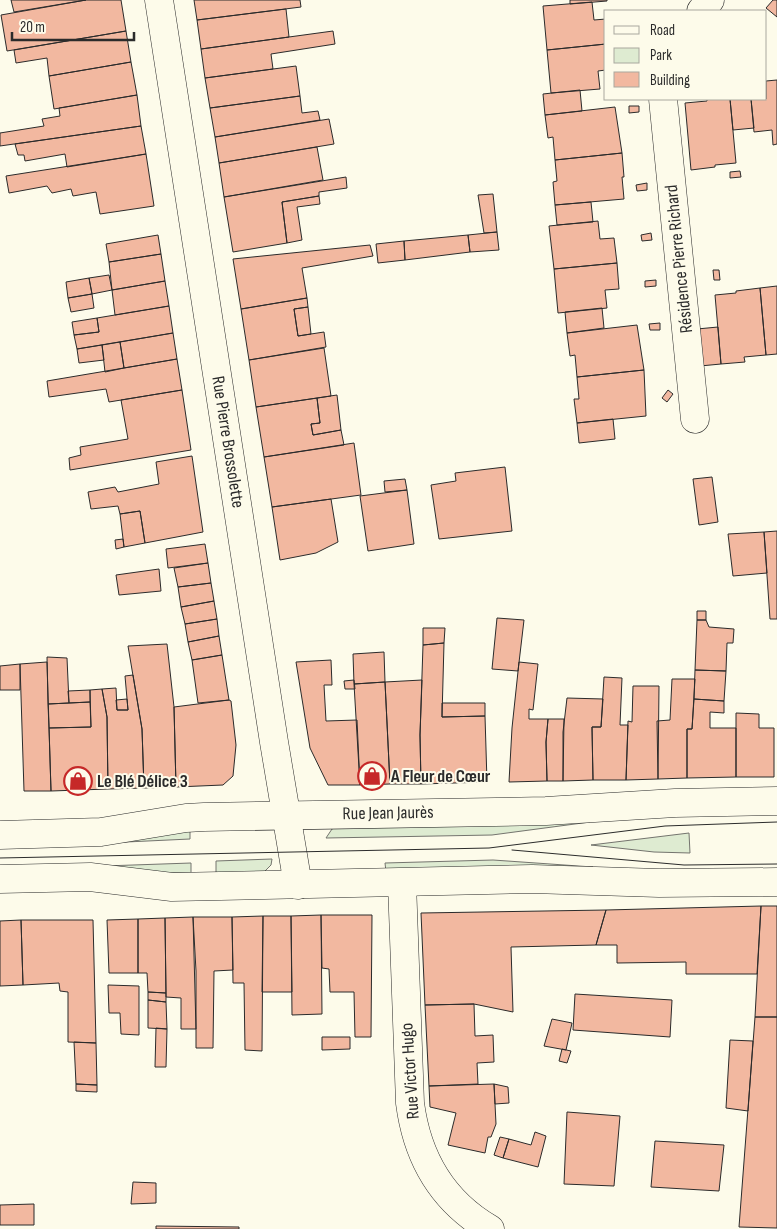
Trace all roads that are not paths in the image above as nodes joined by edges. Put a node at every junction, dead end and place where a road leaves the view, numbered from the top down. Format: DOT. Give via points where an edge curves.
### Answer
graph roads {
  1 [pos="160,0"];
  2 [pos="710,0"];
  3 [pos="702,10"];
  4 [pos="663,100"];
  5 [pos="696,419"];
  6 [pos="777,801"];
  7 [pos="286,814"];
  8 [pos="0,835"];
  9 [pos="0,879"];
  10 [pos="777,882"];
  11 [pos="402,883"];
  12 [pos="298,885"];
  13 [pos="490,1229"];
  1 -- 7 [label="street, Rue Pierre Brossolette"];
  2 -- 3 [label="street"];
  4 -- 5 [label="street, Résidence Pierre Richard"];
  6 -- 7 [label="street, Rue Jean Jaurès" via="546,811"];
  7 -- 8 [label="street, Rue Jean Jaurès" via="186,818 101,832"];
  7 -- 12 [label="street, Rue Pierre Brossolette"];
  9 -- 12 [label="street" via="96,878 172,887"];
  10 -- 11 [label="street" via="532,879"];
  11 -- 12 [label="street"];
  11 -- 13 [label="street, Rue Victor Hugo" via="412,1122 426,1164 436,1179 465,1210"];
}
